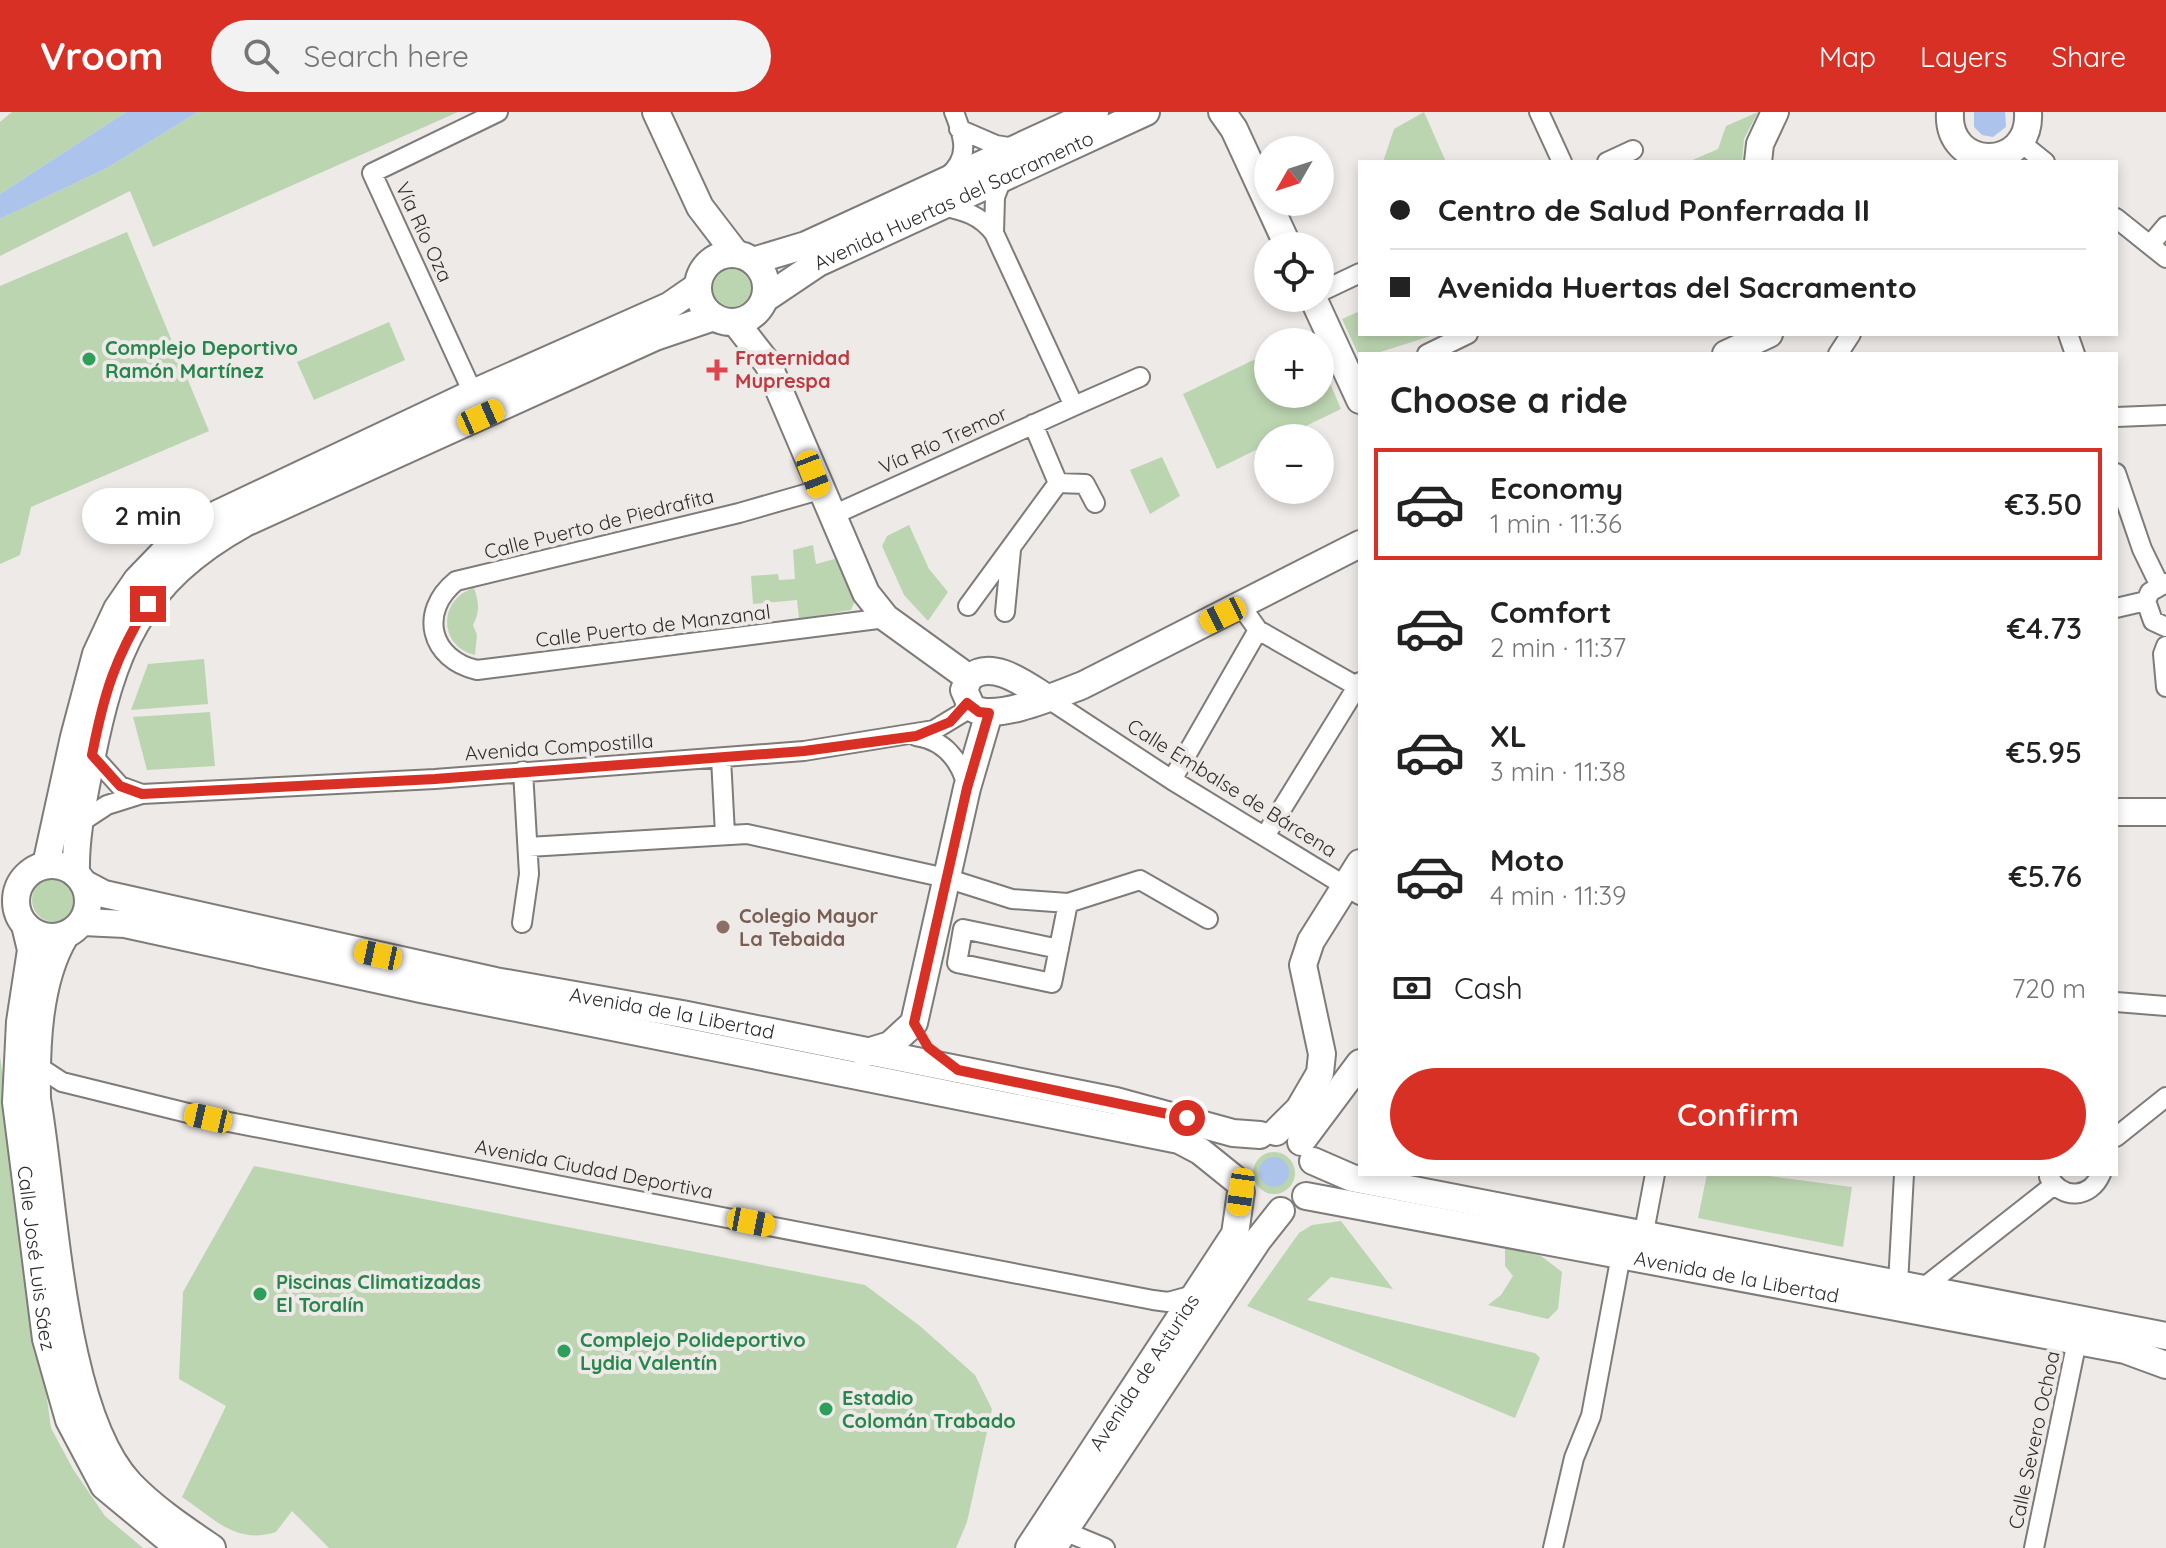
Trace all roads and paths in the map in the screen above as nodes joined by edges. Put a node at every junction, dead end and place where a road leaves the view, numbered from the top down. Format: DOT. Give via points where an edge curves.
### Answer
graph roads {
  1 [pos="498,112"];
  2 [pos="656,112"];
  3 [pos="1095,112"];
  4 [pos="1146,112"];
  5 [pos="1539,112"];
  6 [pos="1775,112"];
  7 [pos="1950,112"];
  8 [pos="2028,112"];
  9 [pos="1229,117"];
  10 [pos="956,120"];
  11 [pos="1015,148"];
  12 [pos="1633,150"];
  13 [pos="1958,151"];
  14 [pos="2012,153"];
  15 [pos="1561,160"];
  16 [pos="1611,160"];
  17 [pos="1758,160"];
  18 [pos="2038,160"];
  19 [pos="1002,179"];
  20 [pos="942,194"];
  21 [pos="700,207"];
  22 [pos="2118,220"];
  23 [pos="2166,226"];
  24 [pos="1282,232"];
  25 [pos="994,233"];
  26 [pos="2150,245"];
  27 [pos="745,257"];
  28 [pos="2166,258"];
  29 [pos="710,262"];
  30 [pos="1358,274"];
  31 [pos="1334,285"];
  32 [pos="698,286"];
  33 [pos="764,301"];
  34 [pos="1320,312"];
  35 [pos="725,320"];
  36 [pos="1464,336"];
  37 [pos="1765,336"];
  38 [pos="1431,352"];
  39 [pos="1730,352"];
  40 [pos="768,364"];
  41 [pos="1140,377"];
  42 [pos="1358,391"];
  43 [pos="473,393"];
  44 [pos="1074,406"];
  45 [pos="2166,415"];
  46 [pos="2118,417"];
  47 [pos="1033,424"];
  48 [pos="2118,479"];
  49 [pos="1058,483"];
  50 [pos="819,490"];
  51 [pos="1095,503"];
  52 [pos="831,516"];
  53 [pos="1358,545"];
  54 [pos="1011,548"];
  55 [pos="2162,583"];
  56 [pos="2146,601"];
  57 [pos="968,606"];
  58 [pos="1241,606"];
  59 [pos="2118,608"];
  60 [pos="1005,612"];
  61 [pos="886,618"];
  62 [pos="2166,627"];
  63 [pos="1258,630"];
  64 [pos="435,642"];
  65 [pos="2166,646"];
  66 [pos="1083,685"];
  67 [pos="1358,685"];
  68 [pos="2166,687"];
  69 [pos="1358,688"];
  70 [pos="982,698"];
  71 [pos="1047,698"];
  72 [pos="1080,719"];
  73 [pos="916,736"];
  74 [pos="92,755"];
  75 [pos="721,758"];
  76 [pos="523,771"];
  77 [pos="1172,780"];
  78 [pos="967,788"];
  79 [pos="142,794"];
  80 [pos="2118,812"];
  81 [pos="2166,812"];
  82 [pos="78,824"];
  83 [pos="725,834"];
  84 [pos="1265,836"];
  85 [pos="528,847"];
  86 [pos="37,870"];
  87 [pos="0,876"];
  88 [pos="946,878"];
  89 [pos="80,879"];
  90 [pos="1353,890"];
  91 [pos="1068,903"];
  92 [pos="14,913"];
  93 [pos="1208,919"];
  94 [pos="522,923"];
  95 [pos="74,929"];
  96 [pos="1059,949"];
  97 [pos="2118,1002"];
  98 [pos="2166,1006"];
  99 [pos="914,1023"];
  100 [pos="668,1025"];
  101 [pos="864,1053"];
  102 [pos="36,1065"];
  103 [pos="1358,1066"];
  104 [pos="958,1070"];
  105 [pos="83,1089"];
  106 [pos="2166,1097"];
  107 [pos="39,1113"];
  108 [pos="1268,1134"];
  109 [pos="2118,1135"];
  110 [pos="1307,1152"];
  111 [pos="1655,1176"];
  112 [pos="1904,1176"];
  113 [pos="2100,1176"];
  114 [pos="2051,1179"];
  115 [pos="1239,1186"];
  116 [pos="1306,1196"];
  117 [pos="1281,1211"];
  118 [pos="1644,1232"];
  119 [pos="1621,1255"];
  120 [pos="1911,1286"];
  121 [pos="1197,1294"];
  122 [pos="1144,1298"];
  123 [pos="1172,1333"];
  124 [pos="2166,1336"];
  125 [pos="2077,1341"];
  126 [pos="2166,1365"];
  127 [pos="1057,1543"];
  128 [pos="179,1548"];
  129 [pos="212,1548"];
  130 [pos="1029,1548"];
  131 [pos="1105,1548"];
  132 [pos="1553,1548"];
  133 [pos="2034,1548"];
  1 -- 43 [label="street, Vía Río Oza" via="372,173"];
  2 -- 21 [label="street"];
  3 -- 11 [label="street, Avenida Huertas del Sacramento"];
  4 -- 19 [label="street, Avenida Huertas del Sacramento"];
  5 -- 15 [label="street"];
  6 -- 17 [label="street"];
  7 -- 13 [label="street"];
  8 -- 14 [label="street" via="2027,128"];
  9 -- 24 [label="street"];
  10 -- 11 [label="street" via="996,145"];
  10 -- 20 [label="street" via="963,159"];
  11 -- 20 [label="street, Avenida Huertas del Sacramento"];
  12 -- 16 [label="street"];
  13 -- 14 [label="street" via="1980,157"];
  14 -- 18 [label="street"];
  19 -- 20 [label="street, Avenida Huertas del Sacramento"];
  19 -- 25 [label="street" via="995,197"];
  20 -- 25 [label="street" via="984,220"];
  20 -- 27 [label="street, Avenida Huertas del Sacramento" via="806,245"];
  20 -- 33 [label="street, Avenida Huertas del Sacramento" via="818,263"];
  21 -- 27 [label="street"];
  21 -- 29 [label="street"];
  22 -- 26 [label="street"];
  23 -- 26 [label="street"];
  25 -- 44 [label="street"];
  26 -- 28 [label="street"];
  27 -- 29 [label="street"];
  27 -- 33 [label="street" via="767,282"];
  29 -- 32 [label="street"];
  30 -- 31 [label="street"];
  32 -- 35 [label="street" via="702,304"];
  32 -- 43 [label="street" via="669,306"];
  33 -- 35 [label="street" via="750,318"];
  33 -- 40 [label="street"];
  34 -- 42 [label="street"];
  35 -- 40 [label="street"];
  35 -- 74 [label="street" via="655,337 218,538 148,604 122,647 110,675"];
  36 -- 38 [label="street"];
  37 -- 39 [label="street"];
  40 -- 50 [label="street"];
  41 -- 44 [label="street, Vía Río Tremor"];
  43 -- 86 [label="street" via="215,515 165,551 137,580 96,654"];
  44 -- 47 [label="street, Vía Río Tremor"];
  45 -- 46 [label="street"];
  47 -- 49 [label="street"];
  47 -- 52 [label="street, Vía Río Tremor"];
  48 -- 55 [label="street" via="2142,549"];
  49 -- 51 [label="street" via="1085,484"];
  49 -- 54 [label="street"];
  50 -- 52 [label="street"];
  50 -- 64 [label="street, Calle Puerto de Piedrafita" via="456,581 444,591 432,615"];
  52 -- 61 [label="street" via="866,593"];
  53 -- 58 [label="street"];
  54 -- 57 [label="street"];
  54 -- 60 [label="street"];
  55 -- 56 [label="street"];
  56 -- 59 [label="street"];
  56 -- 62 [label="street" via="2153,621"];
  58 -- 63 [label="street"];
  58 -- 66 [label="street"];
  61 -- 64 [label="street, Calle Puerto de Manzanal" via="477,670 447,657"];
  61 -- 70 [label="street"];
  63 -- 67 [label="street"];
  63 -- 77 [label="street"];
  65 -- 68 [label="street"];
  66 -- 71 [label="street"];
  66 -- 72 [label="street"];
  69 -- 84 [label="street"];
  70 -- 71 [label="street"];
  70 -- 71 [label="street" via="1009,675"];
  70 -- 73 [label="street, Avenida Compostilla" via="950,722"];
  70 -- 78 [label="street"];
  71 -- 72 [label="street, Calle Embalse de Bárcena"];
  72 -- 77 [label="street, Calle Embalse de Bárcena"];
  73 -- 75 [label="street, Avenida Compostilla"];
  73 -- 78 [label="street" via="938,743 952,755"];
  74 -- 79 [label="street" via="120,786"];
  74 -- 82 [label="street"];
  75 -- 76 [label="street, Avenida Compostilla"];
  75 -- 83 [label="street"];
  76 -- 79 [label="street, Avenida Compostilla"];
  76 -- 85 [label="street"];
  77 -- 84 [label="street, Calle Embalse de Bárcena"];
  78 -- 88 [label="street"];
  79 -- 82 [label="street, Avenida Compostilla" via="107,805"];
  80 -- 81 [label="street"];
  82 -- 89 [label="street"];
  83 -- 85 [label="street"];
  83 -- 88 [label="street" via="747,834"];
  84 -- 90 [label="street, Calle Embalse de Bárcena"];
  85 -- 94 [label="street"];
  86 -- 87 [label="street"];
  86 -- 89 [label="street" via="62,866"];
  86 -- 92 [label="street" via="17,890"];
  88 -- 91 [label="street" via="1012,899"];
  88 -- 99 [label="street"];
  89 -- 95 [label="street" via="88,910"];
  89 -- 100 [label="street, Avenida de la Libertad" via="104,894"];
  90 -- 108 [label="street" via="1311,941 1303,965 1322,1054 1320,1073 1299,1109"];
  91 -- 93 [label="street" via="1140,880"];
  91 -- 96 [label="street"];
  92 -- 95 [label="street" via="43,937"];
  92 -- 128 [label="street, Calle José Luis Sáez" via="31,950 16,1102 46,1339 69,1420 104,1486"];
  95 -- 100 [label="street, Avenida de la Libertad" via="125,924 421,989"];
  95 -- 102 [label="street, Calle José Luis Sáez" via="47,979"];
  96 -- 96 [label="street" via="1052,983 957,963 963,929"];
  97 -- 98 [label="street"];
  99 -- 101 [label="street" via="890,1045"];
  99 -- 104 [label="street" via="928,1047"];
  100 -- 101 [label="street, Avenida de la Libertad"];
  100 -- 115 [label="street, Avenida de la Libertad" via="1179,1140 1200,1151"];
  101 -- 104 [label="street, Avenida de la Libertad"];
  102 -- 105 [label="street, Avenida Ciudad Deportiva"];
  102 -- 107 [label="street, Calle José Luis Sáez"];
  103 -- 110 [label="street"];
  104 -- 108 [label="street, Avenida de la Libertad" via="1153,1109 1233,1133"];
  105 -- 107 [label="street" via="51,1099"];
  105 -- 122 [label="street, Avenida Ciudad Deportiva" via="208,1118"];
  106 -- 109 [label="street"];
  107 -- 129 [label="street, Calle José Luis Sáez" via="76,1364 90,1413 129,1483"];
  108 -- 110 [label="street"];
  108 -- 115 [label="street" via="1240,1153"];
  110 -- 116 [label="street" via="1314,1173"];
  110 -- 118 [label="street, Avenida de la Libertad" via="1352,1178"];
  111 -- 118 [label="street"];
  112 -- 120 [label="street" via="1903,1249"];
  113 -- 114 [label="street" via="2084,1193 2068,1193"];
  114 -- 120 [label="street"];
  115 -- 117 [label="street" via="1262,1209"];
  115 -- 121 [label="street, Avenida de Asturias" via="1235,1234"];
  116 -- 117 [label="street"];
  116 -- 119 [label="street, Avenida de la Libertad"];
  117 -- 127 [label="street, Avenida de Asturias"];
  118 -- 120 [label="street, Avenida de la Libertad"];
  119 -- 125 [label="street, Avenida de la Libertad"];
  119 -- 132 [label="street" via="1591,1416 1574,1458"];
  120 -- 124 [label="street, Avenida de la Libertad"];
  121 -- 122 [label="street, Avenida Ciudad Deportiva" via="1168,1302"];
  121 -- 123 [label="street, Avenida de Asturias"];
  122 -- 123 [label="street" via="1165,1311"];
  123 -- 130 [label="street, Avenida de Asturias"];
  125 -- 126 [label="street, Avenida de la Libertad"];
  125 -- 133 [label="street, Calle Severo Ochoa"];
  127 -- 131 [label="street"];
}
